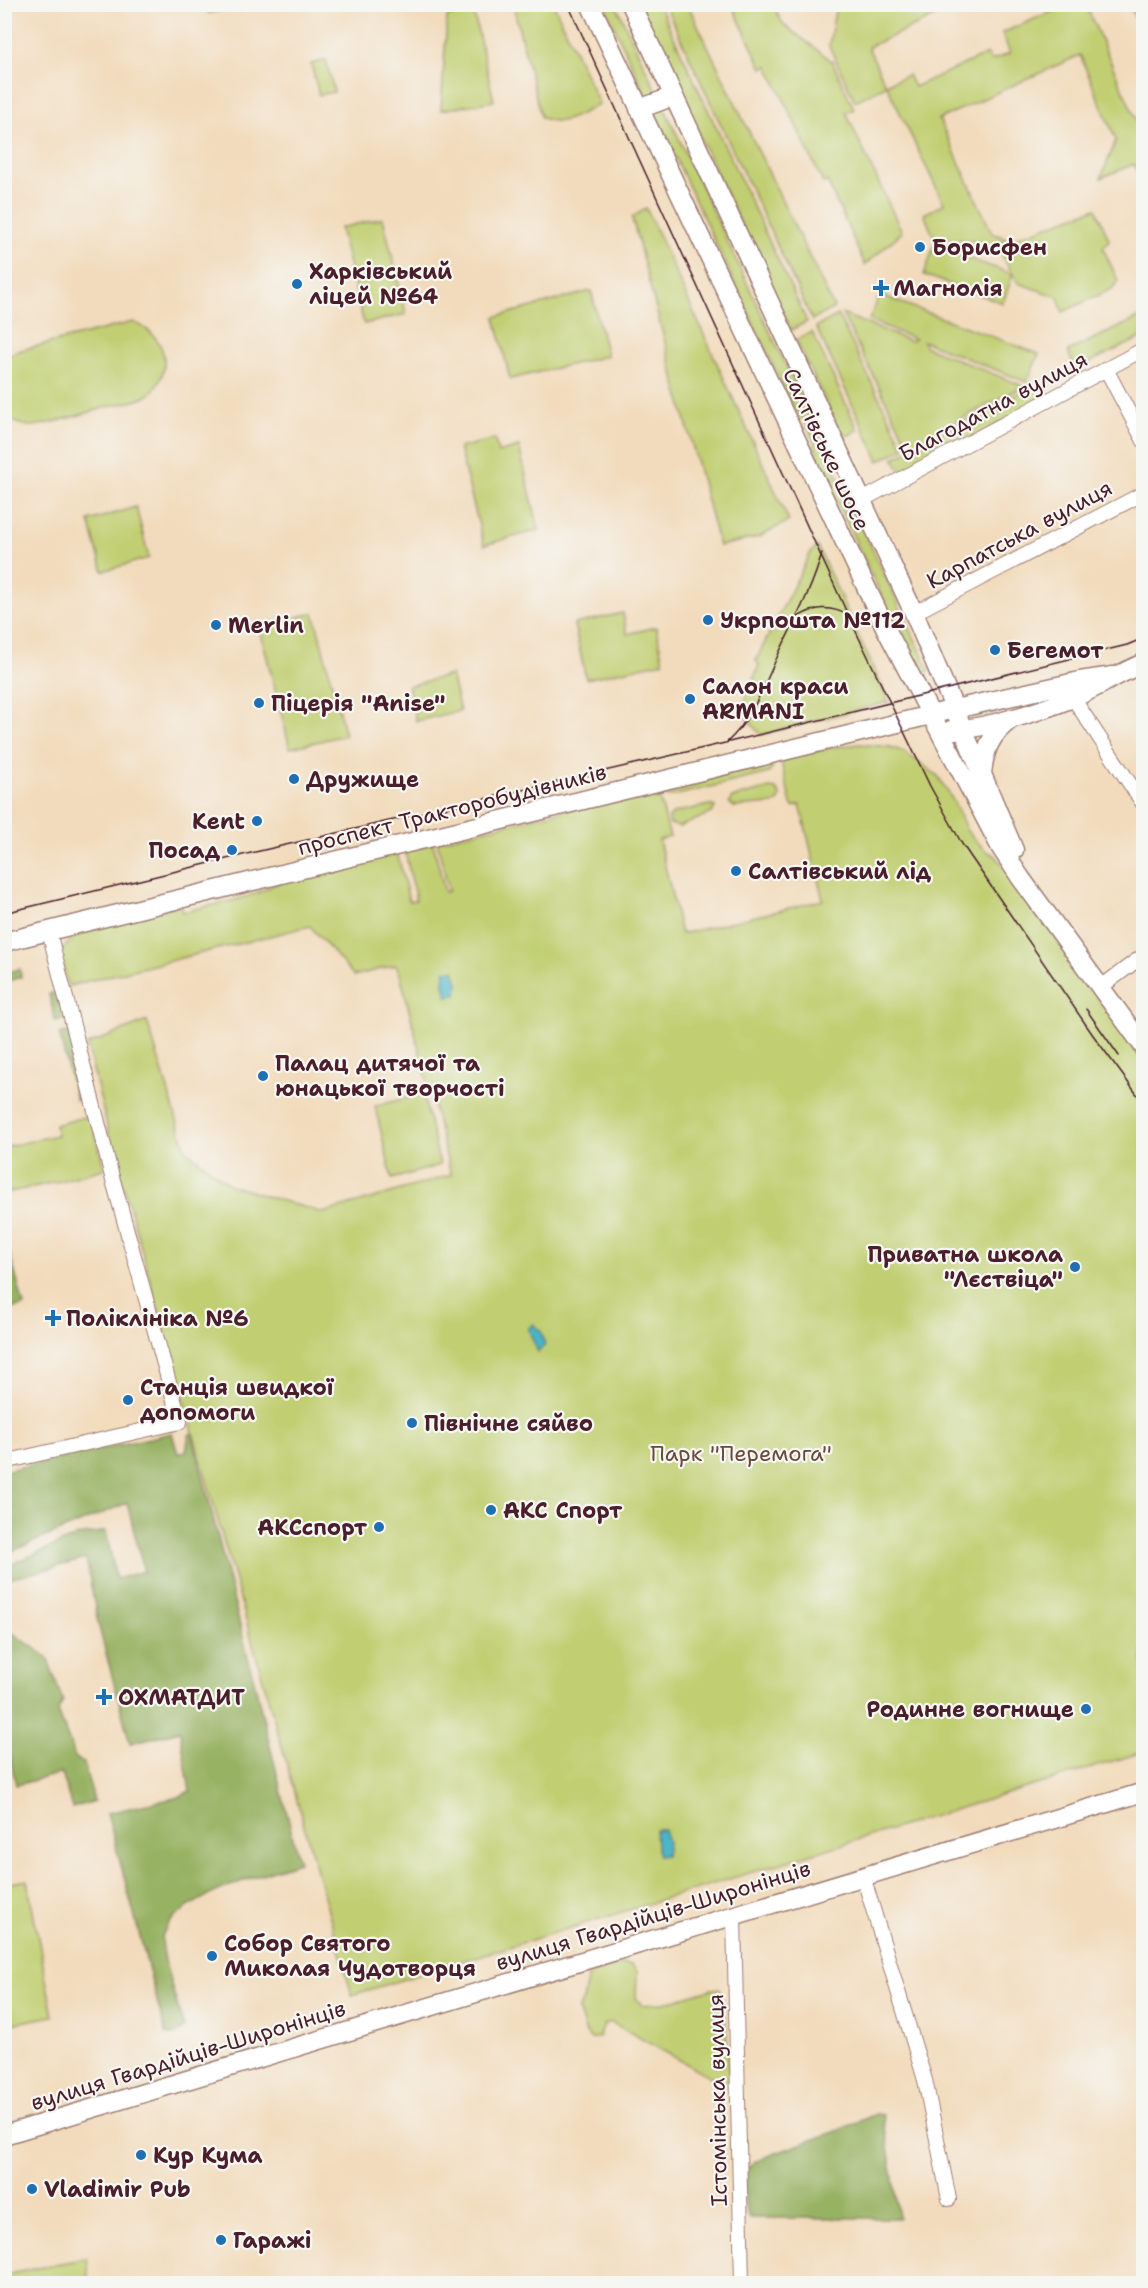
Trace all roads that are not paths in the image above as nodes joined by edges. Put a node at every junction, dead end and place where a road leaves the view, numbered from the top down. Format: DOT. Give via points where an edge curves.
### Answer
graph roads {
  1 [pos="591,4"];
  2 [pos="631,4"];
  3 [pos="674,96"];
  4 [pos="639,109"];
  5 [pos="1143,349"];
  6 [pos="1106,369"];
  7 [pos="1143,441"];
  8 [pos="1143,493"];
  9 [pos="862,500"];
  10 [pos="914,613"];
  11 [pos="1143,663"];
  12 [pos="1113,676"];
  13 [pos="1072,698"];
  14 [pos="955,709"];
  15 [pos="1013,717"];
  16 [pos="934,723"];
  17 [pos="963,729"];
  18 [pos="982,774"];
  19 [pos="1141,796"];
  20 [pos="1039,903"];
  21 [pos="49,932"];
  22 [pos="4,942"];
  23 [pos="1143,955"];
  24 [pos="1101,987"];
  25 [pos="1143,1047"];
  26 [pos="4,1462"];
  27 [pos="1143,1792"];
  28 [pos="863,1876"];
  29 [pos="734,1916"];
  30 [pos="4,2135"];
  31 [pos="949,2199"];
  32 [pos="742,2283"];
  1 -- 4 [label="main road, Салтівське шосе"];
  2 -- 3 [label="main road, Салтівське шосе"];
  3 -- 4 [label="main road"];
  3 -- 9 [label="main road, Салтівське шосе"];
  4 -- 16 [label="main road, Салтівське шосе"];
  5 -- 6 [label="street, Благодатна вулиця"];
  6 -- 7 [label="street"];
  6 -- 9 [label="street, Благодатна вулиця"];
  8 -- 10 [label="street, Карпатська вулиця"];
  9 -- 10 [label="main road, Салтівське шосе"];
  10 -- 14 [label="main road, Салтівське шосе"];
  11 -- 12 [label="main road, проспект Тракторобудівників"];
  12 -- 13 [label="main road, проспект Тракторобудівників"];
  12 -- 14 [label="main road, проспект Тракторобудівників"];
  13 -- 15 [label="main road, проспект Тракторобудівників"];
  13 -- 19 [label="street"];
  14 -- 16 [label="main road, проспект Тракторобудівників"];
  14 -- 17 [label="main road, Салтівське шосе"];
  15 -- 17 [label="main road, проспект Тракторобудівників"];
  15 -- 18 [label="main road" via="989,741"];
  16 -- 17 [label="main road, проспект Тракторобудівників"];
  16 -- 20 [label="main road, Салтівське шосе" via="1001,848"];
  16 -- 21 [label="main road, проспект Тракторобудівників" via="910,721"];
  17 -- 18 [label="main road, Салтівське шосе"];
  18 -- 20 [label="main road, Салтівське шосе"];
  20 -- 24 [label="main road, Салтівське шосе"];
  21 -- 22 [label="main road, проспект Тракторобудівників"];
  21 -- 26 [label="street" via="180,1422"];
  23 -- 24 [label="street"];
  24 -- 25 [label="main road, Салтівське шосе"];
  27 -- 28 [label="main road, вулиця Гвардійців-Широнінців"];
  28 -- 29 [label="main road, вулиця Гвардійців-Широнінців"];
  28 -- 31 [label="street" via="925,2080"];
  29 -- 30 [label="main road, вулиця Гвардійців-Широнінців"];
  29 -- 32 [label="street, Істомінська вулиця"];
}
